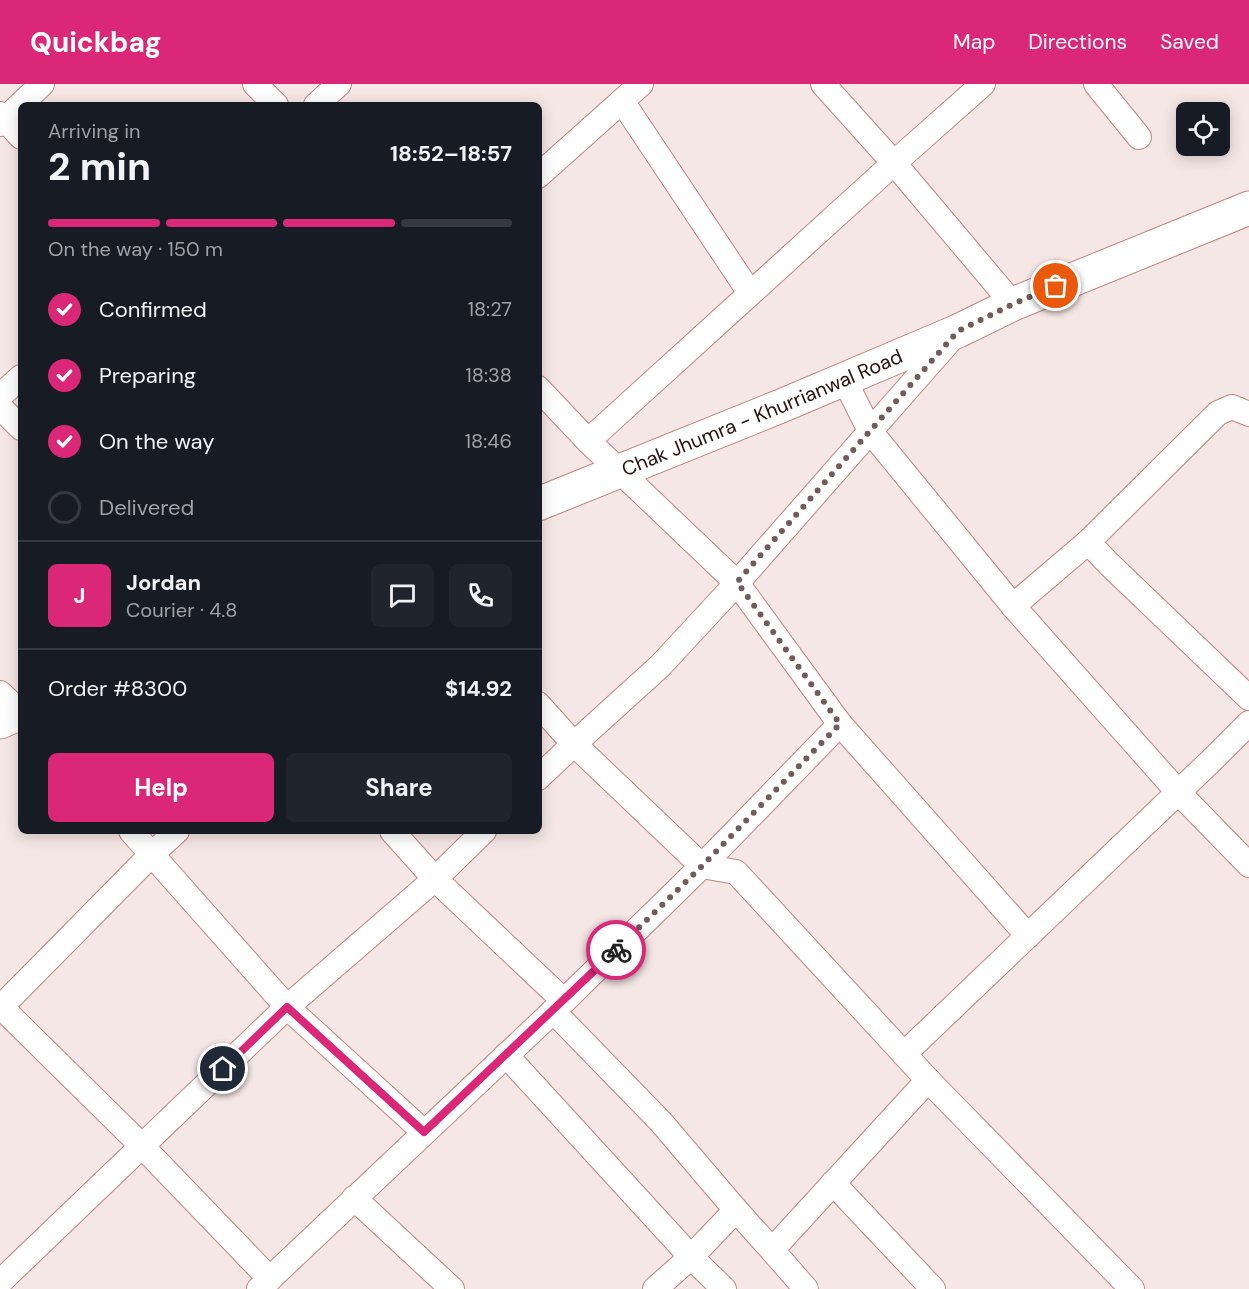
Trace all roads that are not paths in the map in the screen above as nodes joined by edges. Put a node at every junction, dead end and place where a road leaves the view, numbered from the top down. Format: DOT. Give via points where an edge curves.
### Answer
graph roads {
  1 [pos="42,84"];
  2 [pos="255,84"];
  3 [pos="339,84"];
  4 [pos="641,84"];
  5 [pos="823,84"];
  6 [pos="983,84"];
  7 [pos="1096,84"];
  8 [pos="622,101"];
  9 [pos="21,102"];
  10 [pos="273,102"];
  11 [pos="319,102"];
  12 [pos="18,105"];
  13 [pos="2,119"];
  14 [pos="18,134"];
  15 [pos="1139,137"];
  16 [pos="894,163"];
  17 [pos="542,172"];
  18 [pos="1249,208"];
  19 [pos="750,293"];
  20 [pos="1013,304"];
  21 [pos="958,331"];
  22 [pos="844,379"];
  23 [pos="18,380"];
  24 [pos="542,392"];
  25 [pos="0,396"];
  26 [pos="0,407"];
  27 [pos="1249,414"];
  28 [pos="18,425"];
  29 [pos="870,431"];
  30 [pos="588,441"];
  31 [pos="619,471"];
  32 [pos="542,502"];
  33 [pos="1088,542"];
  34 [pos="737,582"];
  35 [pos="1013,606"];
  36 [pos="0,693"];
  37 [pos="1249,698"];
  38 [pos="542,708"];
  39 [pos="18,710"];
  40 [pos="18,714"];
  41 [pos="0,722"];
  42 [pos="1249,723"];
  43 [pos="840,724"];
  44 [pos="574,744"];
  45 [pos="542,774"];
  46 [pos="1178,792"];
  47 [pos="134,834"];
  48 [pos="174,834"];
  49 [pos="395,834"];
  50 [pos="481,834"];
  51 [pos="152,854"];
  52 [pos="702,866"];
  53 [pos="1249,866"];
  54 [pos="435,879"];
  55 [pos="1028,936"];
  56 [pos="558,1006"];
  57 [pos="0,1007"];
  58 [pos="287,1007"];
  59 [pos="904,1054"];
  60 [pos="506,1055"];
  61 [pos="927,1080"];
  62 [pos="424,1132"];
  63 [pos="142,1146"];
  64 [pos="833,1183"];
  65 [pos="354,1198"];
  66 [pos="736,1210"];
  67 [pos="772,1250"];
  68 [pos="692,1257"];
  69 [pos="0,1282"];
  70 [pos="265,1284"];
  71 [pos="452,1289"];
  72 [pos="655,1289"];
  73 [pos="724,1289"];
  74 [pos="806,1289"];
  75 [pos="933,1289"];
  76 [pos="1132,1289"];
  1 -- 9 [label="street"];
  2 -- 10 [label="street"];
  3 -- 11 [label="street"];
  4 -- 8 [label="street"];
  5 -- 16 [label="street"];
  6 -- 16 [label="street"];
  7 -- 15 [label="street"];
  8 -- 17 [label="street"];
  8 -- 19 [label="street"];
  12 -- 13 [label="street"];
  13 -- 14 [label="street"];
  16 -- 19 [label="street"];
  16 -- 20 [label="street"];
  18 -- 20 [label="main road, Chak Jhumra - Khurrianwal Road"];
  19 -- 30 [label="street"];
  20 -- 21 [label="main road, Chak Jhumra - Khurrianwal Road"];
  21 -- 22 [label="main road, Chak Jhumra - Khurrianwal Road"];
  21 -- 29 [label="street"];
  22 -- 29 [label="street"];
  22 -- 31 [label="main road, Chak Jhumra - Khurrianwal Road"];
  23 -- 25 [label="street"];
  24 -- 30 [label="street"];
  26 -- 28 [label="street"];
  27 -- 33 [label="street" via="1232,407 1218,413"];
  29 -- 34 [label="street"];
  29 -- 35 [label="street"];
  30 -- 31 [label="street"];
  31 -- 32 [label="main road, Chak Jhumra - Khurrianwal Road"];
  31 -- 34 [label="street"];
  33 -- 35 [label="street"];
  33 -- 37 [label="street"];
  34 -- 43 [label="street"];
  34 -- 44 [label="street" via="660,666"];
  35 -- 46 [label="street"];
  36 -- 39 [label="street"];
  38 -- 44 [label="street"];
  40 -- 41 [label="main road"];
  42 -- 46 [label="street"];
  43 -- 52 [label="street"];
  43 -- 55 [label="street"];
  44 -- 45 [label="street"];
  44 -- 52 [label="street"];
  46 -- 53 [label="street"];
  46 -- 55 [label="street"];
  47 -- 51 [label="street"];
  48 -- 51 [label="street"];
  49 -- 54 [label="street"];
  50 -- 54 [label="street"];
  51 -- 57 [label="street"];
  51 -- 58 [label="street"];
  52 -- 56 [label="street"];
  52 -- 59 [label="street" via="736,872"];
  54 -- 56 [label="street"];
  54 -- 58 [label="street"];
  55 -- 59 [label="street"];
  56 -- 60 [label="street"];
  56 -- 66 [label="street"];
  57 -- 63 [label="street"];
  58 -- 62 [label="street"];
  58 -- 63 [label="street"];
  59 -- 61 [label="street"];
  60 -- 62 [label="street"];
  60 -- 68 [label="street"];
  61 -- 64 [label="street"];
  61 -- 76 [label="street"];
  62 -- 65 [label="street"];
  63 -- 69 [label="street"];
  63 -- 70 [label="street"];
  64 -- 67 [label="street"];
  64 -- 75 [label="street"];
  65 -- 70 [label="street"];
  65 -- 71 [label="street"];
  66 -- 67 [label="street"];
  66 -- 68 [label="street"];
  67 -- 74 [label="street"];
  68 -- 72 [label="street"];
  68 -- 73 [label="street"];
}
